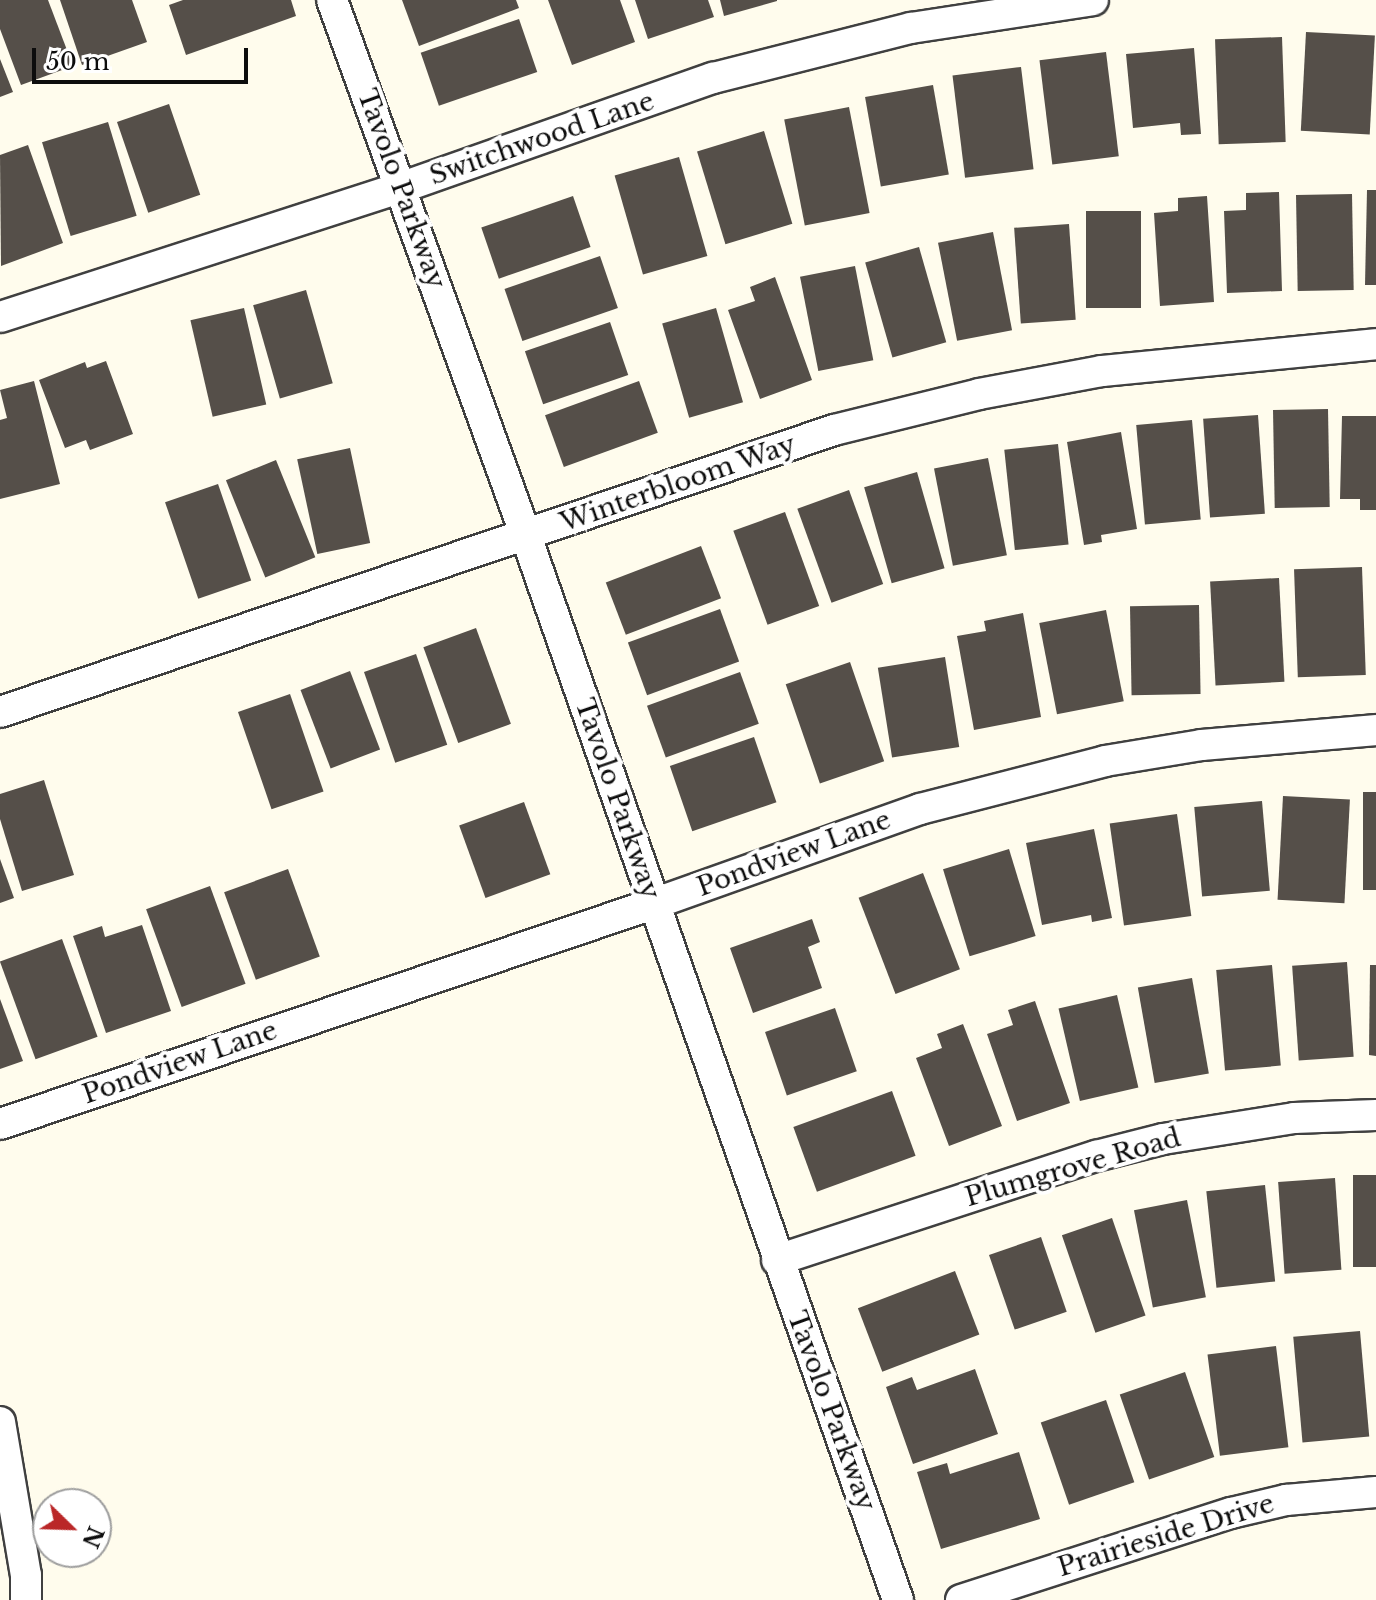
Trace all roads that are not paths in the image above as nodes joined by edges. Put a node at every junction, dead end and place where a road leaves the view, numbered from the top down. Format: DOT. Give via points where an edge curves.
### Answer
graph roads {
  1 [pos="332,0"];
  2 [pos="1093,0"];
  3 [pos="400,188"];
  4 [pos="0,317"];
  5 [pos="1376,344"];
  6 [pos="526,536"];
  7 [pos="0,712"];
  8 [pos="1376,730"];
  9 [pos="653,904"];
  10 [pos="1376,1115"];
  11 [pos="0,1124"];
  12 [pos="777,1260"];
  13 [pos="0,1422"];
  14 [pos="1376,1492"];
  15 [pos="26,1600"];
  16 [pos="898,1600"];
  17 [pos="961,1600"];
  1 -- 3 [label="street, Tavolo Parkway"];
  2 -- 3 [label="street, Switchwood Lane" via="911,28 713,78"];
  3 -- 4 [label="street, Switchwood Lane"];
  3 -- 6 [label="street, Tavolo Parkway"];
  5 -- 6 [label="street, Winterbloom Way" via="1102,371 979,394 834,430"];
  6 -- 7 [label="street, Winterbloom Way"];
  6 -- 9 [label="street, Tavolo Parkway"];
  8 -- 9 [label="street, Pondview Lane" via="1202,745 1021,781 920,809"];
  9 -- 11 [label="street, Pondview Lane"];
  9 -- 12 [label="street, Tavolo Parkway"];
  10 -- 12 [label="street, Plumgrove Road" via="1294,1118 1163,1139"];
  12 -- 16 [label="street, Tavolo Parkway"];
  13 -- 15 [label="street"];
  14 -- 17 [label="street, Prairieside Drive" via="1286,1500 1231,1513"];
}
